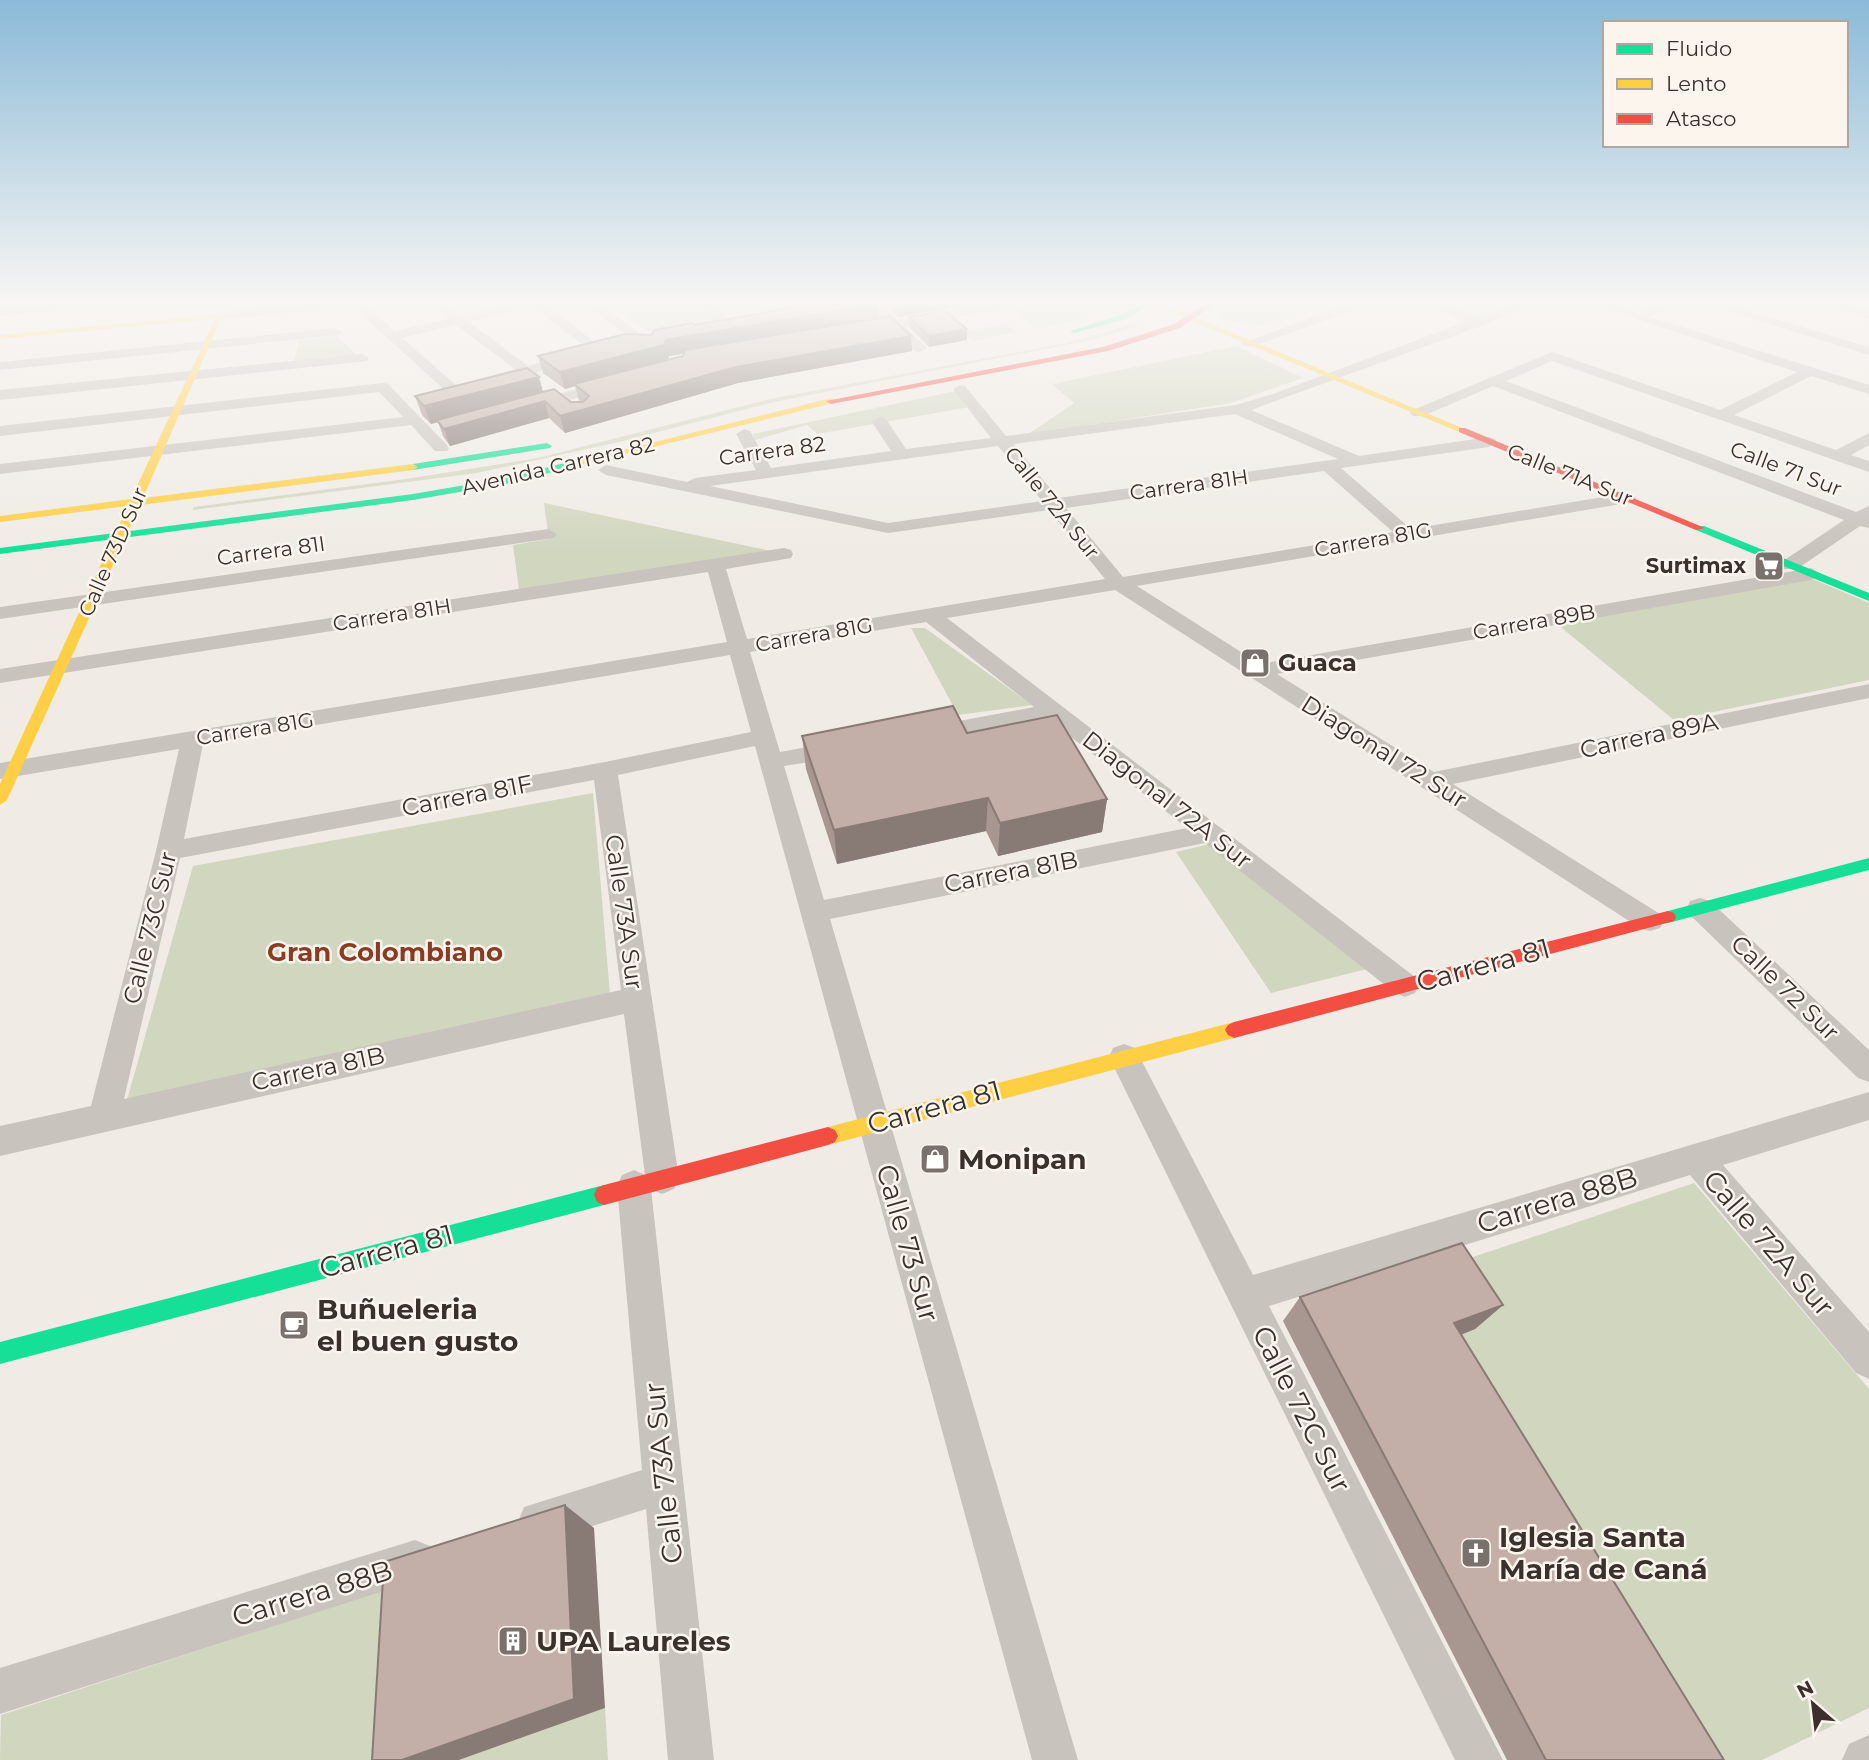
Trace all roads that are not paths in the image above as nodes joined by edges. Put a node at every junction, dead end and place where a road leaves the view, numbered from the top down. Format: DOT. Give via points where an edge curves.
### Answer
graph roads {
  1 [pos="90,386"];
  2 [pos="188,386"];
  3 [pos="547,386"];
  4 [pos="610,386"];
  5 [pos="910,386"];
  6 [pos="1305,386"];
  7 [pos="1353,386"];
  8 [pos="1480,386"];
  9 [pos="1506,386"];
  10 [pos="1638,386"];
  11 [pos="1779,386"];
  12 [pos="960,389"];
  13 [pos="0,395"];
  14 [pos="567,401"];
  15 [pos="521,408"];
  16 [pos="1237,410"];
  17 [pos="177,411"];
  18 [pos="1418,413"];
  19 [pos="1721,415"];
  20 [pos="414,419"];
  21 [pos="880,422"];
  22 [pos="0,431"];
  23 [pos="744,434"];
  24 [pos="1869,438"];
  25 [pos="569,441"];
  26 [pos="1003,442"];
  27 [pos="1489,442"];
  28 [pos="441,448"];
  29 [pos="159,450"];
  30 [pos="902,455"];
  31 [pos="1837,456"];
  32 [pos="1358,461"];
  33 [pos="1328,465"];
  34 [pos="1869,467"];
  35 [pos="0,469"];
  36 [pos="606,470"];
  37 [pos="766,473"];
  38 [pos="676,486"];
  39 [pos="1627,498"];
  40 [pos="135,502"];
  41 [pos="1054,504"];
  42 [pos="1865,517"];
  43 [pos="0,519"];
  44 [pos="548,534"];
  45 [pos="121,535"];
  46 [pos="1406,535"];
  47 [pos="0,551"];
  48 [pos="784,554"];
  49 [pos="715,564"];
  50 [pos="1790,565"];
  51 [pos="1811,574"];
  52 [pos="1118,583"];
  53 [pos="1869,597"];
  54 [pos="91,600"];
  55 [pos="0,614"];
  56 [pos="930,615"];
  57 [pos="739,648"];
  58 [pos="61,666"];
  59 [pos="1256,671"];
  60 [pos="0,676"];
  61 [pos="1869,691"];
  62 [pos="1052,710"];
  63 [pos="764,737"];
  64 [pos="905,737"];
  65 [pos="193,739"];
  66 [pos="865,744"];
  67 [pos="771,761"];
  68 [pos="7,770"];
  69 [pos="605,770"];
  70 [pos="1430,781"];
  71 [pos="0,800"];
  72 [pos="1209,832"];
  73 [pos="169,851"];
  74 [pos="1869,864"];
  75 [pos="1700,908"];
  76 [pos="814,912"];
  77 [pos="1650,921"];
  78 [pos="1405,985"];
  79 [pos="636,999"];
  80 [pos="1124,1057"];
  81 [pos="1869,1069"];
  82 [pos="1869,1105"];
  83 [pos="104,1116"];
  84 [pos="874,1123"];
  85 [pos="0,1141"];
  86 [pos="1696,1158"];
  87 [pos="648,1182"];
  88 [pos="1245,1295"];
  89 [pos="0,1353"];
  90 [pos="1869,1360"];
  91 [pos="664,1483"];
  92 [pos="505,1533"];
  93 [pos="451,1549"];
  94 [pos="0,1691"];
  95 [pos="691,1760"];
  96 [pos="1055,1760"];
  97 [pos="1480,1760"];
  1 -- 13 [label="street"];
  2 -- 17 [label="street, Calle 73D Sur"];
  3 -- 14 [label="street"];
  4 -- 14 [label="street"];
  5 -- 45 [label="street, Avenida Carrera 82" via="801,407 481,486"];
  6 -- 16 [label="street, Carrera 82"];
  7 -- 18 [label="street, Calle 71A Sur"];
  8 -- 18 [label="street"];
  9 -- 42 [label="street, Calle 71 Sur"];
  10 -- 19 [label="street"];
  11 -- 19 [label="street"];
  12 -- 26 [label="street, Calle 72A Sur"];
  14 -- 15 [label="street"];
  16 -- 26 [label="street, Carrera 82"];
  16 -- 32 [label="street"];
  17 -- 20 [label="street" via="383,387 406,402"];
  17 -- 22 [label="street"];
  17 -- 29 [label="street, Calle 73D Sur"];
  18 -- 27 [label="street, Calle 71A Sur"];
  19 -- 31 [label="street"];
  20 -- 28 [label="street" via="433,432"];
  20 -- 29 [label="street"];
  21 -- 30 [label="street"];
  23 -- 37 [label="street"];
  24 -- 31 [label="street"];
  25 -- 40 [label="street, Avenida Carrera 82" via="467,460"];
  26 -- 30 [label="street, Carrera 82"];
  26 -- 41 [label="street, Calle 72A Sur"];
  27 -- 32 [label="street, Carrera 81H"];
  27 -- 39 [label="street, Calle 71A Sur"];
  29 -- 35 [label="street"];
  29 -- 40 [label="street, Calle 73D Sur"];
  30 -- 37 [label="street, Carrera 82"];
  31 -- 34 [label="street"];
  32 -- 33 [label="street, Carrera 81H"];
  33 -- 41 [label="street, Carrera 81H"];
  33 -- 46 [label="street"];
  36 -- 38 [label="street, Carrera 81H"];
  37 -- 38 [label="street, Carrera 82"];
  38 -- 41 [label="street, Carrera 81H" via="888,528"];
  39 -- 46 [label="street, Carrera 81G"];
  39 -- 50 [label="street, Calle 71A Sur"];
  40 -- 43 [label="street, Avenida Carrera 82"];
  40 -- 45 [label="street, Calle 73D Sur"];
  41 -- 52 [label="street, Calle 72A Sur"];
  42 -- 50 [label="street"];
  44 -- 54 [label="street, Carrera 81I"];
  45 -- 47 [label="street, Avenida Carrera 82"];
  45 -- 54 [label="street, Calle 73D Sur"];
  46 -- 52 [label="street, Carrera 81G"];
  48 -- 49 [label="street, Carrera 81H"];
  49 -- 57 [label="street, Calle 73 Sur"];
  49 -- 58 [label="street, Carrera 81H"];
  50 -- 51 [label="street, Calle 71A Sur"];
  51 -- 53 [label="street, Calle 71A Sur"];
  51 -- 59 [label="street, Carrera 89B"];
  52 -- 56 [label="street, Carrera 81G"];
  52 -- 59 [label="street, Diagonal 72 Sur"];
  54 -- 55 [label="street, Carrera 81I"];
  54 -- 58 [label="street, Calle 73D Sur"];
  56 -- 57 [label="street, Carrera 81G"];
  56 -- 62 [label="street, Diagonal 72A Sur"];
  57 -- 63 [label="street, Calle 73 Sur"];
  57 -- 65 [label="street, Carrera 81G"];
  58 -- 60 [label="street, Carrera 81H"];
  58 -- 68 [label="street, Calle 73D Sur"];
  59 -- 70 [label="street, Diagonal 72 Sur"];
  61 -- 70 [label="street, Carrera 89A"];
  62 -- 64 [label="street"];
  62 -- 72 [label="street, Diagonal 72A Sur"];
  63 -- 67 [label="street, Calle 73 Sur"];
  63 -- 69 [label="street, Carrera 81F"];
  65 -- 68 [label="street, Carrera 81G"];
  65 -- 73 [label="street, Calle 73C Sur"];
  66 -- 67 [label="street"];
  67 -- 76 [label="street, Calle 73 Sur"];
  68 -- 71 [label="street, Calle 73D Sur"];
  69 -- 73 [label="street, Carrera 81F"];
  69 -- 79 [label="street, Calle 73A Sur"];
  70 -- 77 [label="street, Diagonal 72 Sur"];
  72 -- 76 [label="street, Carrera 81B"];
  72 -- 78 [label="street, Diagonal 72A Sur"];
  73 -- 83 [label="street, Calle 73C Sur"];
  74 -- 75 [label="street, Carrera 81"];
  75 -- 77 [label="street, Carrera 81"];
  75 -- 81 [label="street, Calle 72 Sur"];
  76 -- 84 [label="street, Calle 73 Sur"];
  77 -- 78 [label="street, Carrera 81"];
  78 -- 80 [label="street, Carrera 81"];
  79 -- 83 [label="street, Carrera 81B"];
  79 -- 87 [label="street, Calle 73A Sur"];
  80 -- 84 [label="street, Carrera 81"];
  80 -- 88 [label="street, Calle 72C Sur"];
  82 -- 86 [label="street, Carrera 88B"];
  83 -- 85 [label="street, Carrera 81B"];
  84 -- 87 [label="street, Carrera 81"];
  84 -- 96 [label="street, Calle 73 Sur"];
  86 -- 88 [label="street, Carrera 88B"];
  86 -- 90 [label="street, Calle 72A Sur"];
  87 -- 89 [label="street, Carrera 81"];
  87 -- 91 [label="street, Calle 73A Sur"];
  88 -- 97 [label="street, Calle 72C Sur"];
  91 -- 92 [label="street"];
  91 -- 95 [label="street, Calle 73A Sur"];
  93 -- 94 [label="street, Carrera 88B"];
}
